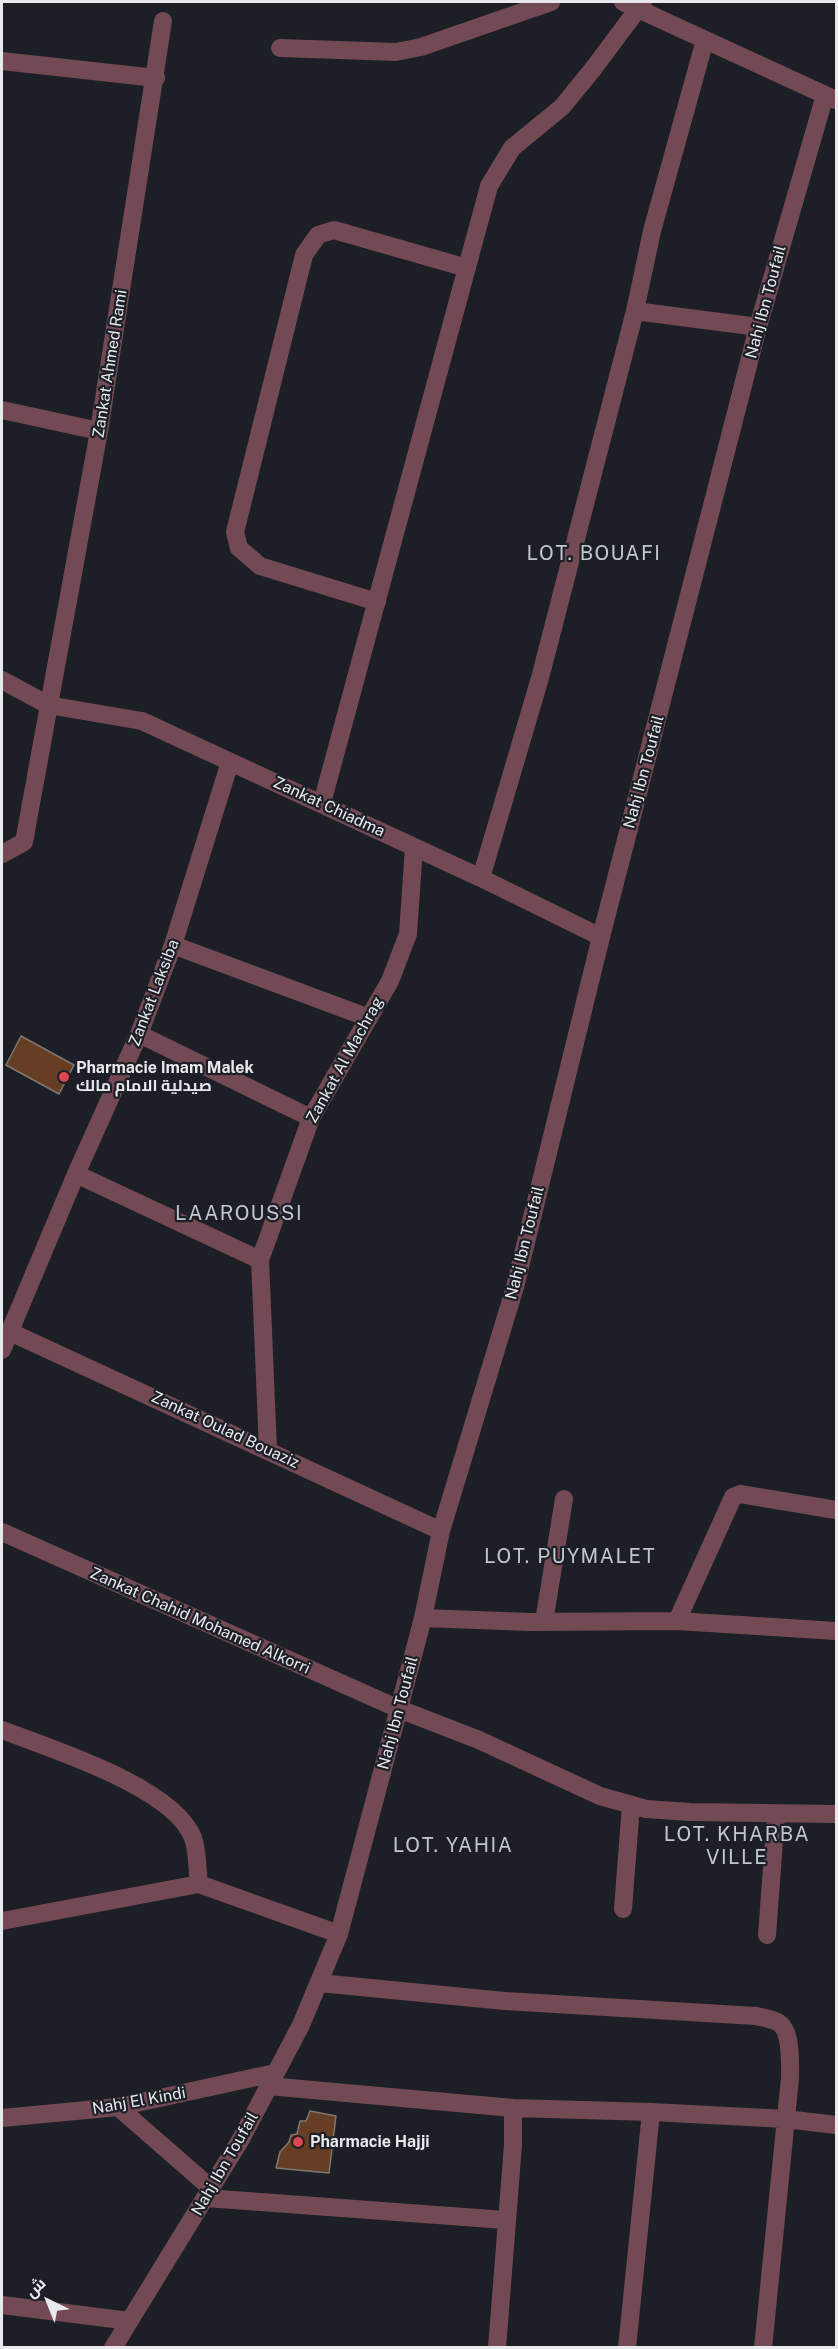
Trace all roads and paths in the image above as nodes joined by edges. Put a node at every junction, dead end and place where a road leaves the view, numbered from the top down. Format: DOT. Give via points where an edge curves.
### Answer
graph roads {
  1 [pos="551,2"];
  2 [pos="634,4"];
  3 [pos="163,21"];
  4 [pos="705,40"];
  5 [pos="280,48"];
  6 [pos="2,62"];
  7 [pos="156,78"];
  8 [pos="831,98"];
  9 [pos="467,268"];
  10 [pos="635,311"];
  11 [pos="758,327"];
  12 [pos="2,410"];
  13 [pos="99,431"];
  14 [pos="377,602"];
  15 [pos="2,680"];
  16 [pos="48,705"];
  17 [pos="230,762"];
  18 [pos="322,803"];
  19 [pos="414,847"];
  20 [pos="2,854"];
  21 [pos="481,878"];
  22 [pos="601,937"];
  23 [pos="173,945"];
  24 [pos="369,1018"];
  25 [pos="139,1034"];
  26 [pos="310,1118"];
  27 [pos="76,1174"];
  28 [pos="260,1260"];
  29 [pos="8,1331"];
  30 [pos="2,1350"];
  31 [pos="268,1450"];
  32 [pos="564,1499"];
  33 [pos="837,1510"];
  34 [pos="441,1531"];
  35 [pos="2,1532"];
  36 [pos="423,1618"];
  37 [pos="676,1621"];
  38 [pos="544,1622"];
  39 [pos="837,1631"];
  40 [pos="399,1710"];
  41 [pos="2,1730"];
  42 [pos="631,1805"];
  43 [pos="776,1814"];
  44 [pos="837,1814"];
  45 [pos="199,1884"];
  46 [pos="623,1909"];
  47 [pos="2,1922"];
  48 [pos="339,1934"];
  49 [pos="767,1935"];
  50 [pos="319,1983"];
  51 [pos="271,2080"];
  52 [pos="118,2107"];
  53 [pos="513,2108"];
  54 [pos="651,2112"];
  55 [pos="2,2118"];
  56 [pos="786,2119"];
  57 [pos="837,2125"];
  58 [pos="209,2194"];
  59 [pos="505,2220"];
  60 [pos="2,2305"];
  61 [pos="129,2321"];
  62 [pos="113,2348"];
  63 [pos="497,2348"];
  64 [pos="627,2348"];
  65 [pos="763,2348"];
  1 -- 5 [label="street" via="396,52"];
  2 -- 4 [label="street"];
  2 -- 9 [label="street" via="593,69 562,107 512,148 489,186"];
  3 -- 7 [label="street, Zankat Ahmed Rami"];
  4 -- 8 [label="street"];
  4 -- 10 [label="street" via="652,231"];
  6 -- 7 [label="street"];
  7 -- 13 [label="street, Zankat Ahmed Rami"];
  8 -- 11 [label="street, Nahj Ibn Toufail"];
  9 -- 14 [label="street"];
  9 -- 14 [label="street" via="334,230 318,235 304,255 235,532 239,548 260,566"];
  10 -- 11 [label="street"];
  10 -- 21 [label="street" via="540,678"];
  11 -- 22 [label="street, Nahj Ibn Toufail"];
  12 -- 13 [label="street"];
  13 -- 16 [label="street, Zankat Ahmed Rami"];
  14 -- 18 [label="street"];
  15 -- 16 [label="street, Zankat Chiadma"];
  16 -- 17 [label="street, Zankat Chiadma" via="142,721"];
  16 -- 20 [label="street, Zankat Ahmed Rami" via="24,842"];
  17 -- 18 [label="street, Zankat Chiadma"];
  17 -- 23 [label="street, Zankat Laksiba"];
  18 -- 19 [label="street, Zankat Chiadma"];
  19 -- 21 [label="street, Zankat Chiadma"];
  19 -- 24 [label="street, Zankat Al Machrag" via="408,934 390,981"];
  21 -- 22 [label="street, Zankat Chiadma"];
  22 -- 34 [label="street, Nahj Ibn Toufail" via="514,1287"];
  23 -- 24 [label="street"];
  23 -- 25 [label="street, Zankat Laksiba"];
  24 -- 26 [label="street, Zankat Al Machrag"];
  25 -- 26 [label="street"];
  25 -- 27 [label="street, Zankat Laksiba"];
  26 -- 28 [label="street, Zankat Al Machrag"];
  27 -- 28 [label="street"];
  27 -- 29 [label="street, Zankat Laksiba"];
  28 -- 31 [label="street, Zankat Al Machrag"];
  29 -- 30 [label="street, Zankat Laksiba"];
  29 -- 31 [label="street, Zankat Oulad Bouaziz"];
  31 -- 34 [label="street, Zankat Oulad Bouaziz"];
  32 -- 38 [label="street"];
  33 -- 37 [label="street" via="740,1494 733,1497"];
  34 -- 36 [label="street, Nahj Ibn Toufail"];
  35 -- 40 [label="street, Zankat Chahid Mohamed Alkorri"];
  36 -- 38 [label="street"];
  36 -- 40 [label="street, Nahj Ibn Toufail"];
  37 -- 38 [label="street"];
  37 -- 39 [label="street"];
  40 -- 42 [label="street, Zankat Chahid Mohamed Alkorri" via="479,1740 600,1796"];
  40 -- 48 [label="street, Nahj Ibn Toufail"];
  41 -- 45 [label="street" via="113,1774 150,1794 180,1817 193,1839"];
  42 -- 43 [label="street, Zankat Chahid Mohamed Alkorri" via="690,1812"];
  42 -- 46 [label="street"];
  43 -- 44 [label="street, Zankat Chahid Mohamed Alkorri"];
  43 -- 49 [label="street"];
  45 -- 47 [label="street"];
  45 -- 48 [label="street"];
  48 -- 50 [label="street, Nahj Ibn Toufail"];
  50 -- 51 [label="street, Nahj Ibn Toufail" via="302,2025"];
  50 -- 56 [label="street" via="776,2021 783,2025 790,2048"];
  51 -- 52 [label="street, Nahj El Kindi"];
  51 -- 53 [label="street, Nahj El Kindi"];
  51 -- 58 [label="street, Nahj Ibn Toufail"];
  52 -- 55 [label="street, Nahj El Kindi"];
  52 -- 58 [label="street"];
  53 -- 54 [label="street, Nahj El Kindi"];
  53 -- 59 [label="street"];
  54 -- 56 [label="street, Nahj El Kindi"];
  54 -- 64 [label="street"];
  56 -- 57 [label="street, Nahj El Kindi"];
  56 -- 65 [label="street"];
  58 -- 59 [label="street"];
  58 -- 61 [label="street, Nahj Ibn Toufail"];
  59 -- 63 [label="street"];
  60 -- 61 [label="street"];
  61 -- 62 [label="street, Nahj Ibn Toufail"];
}
